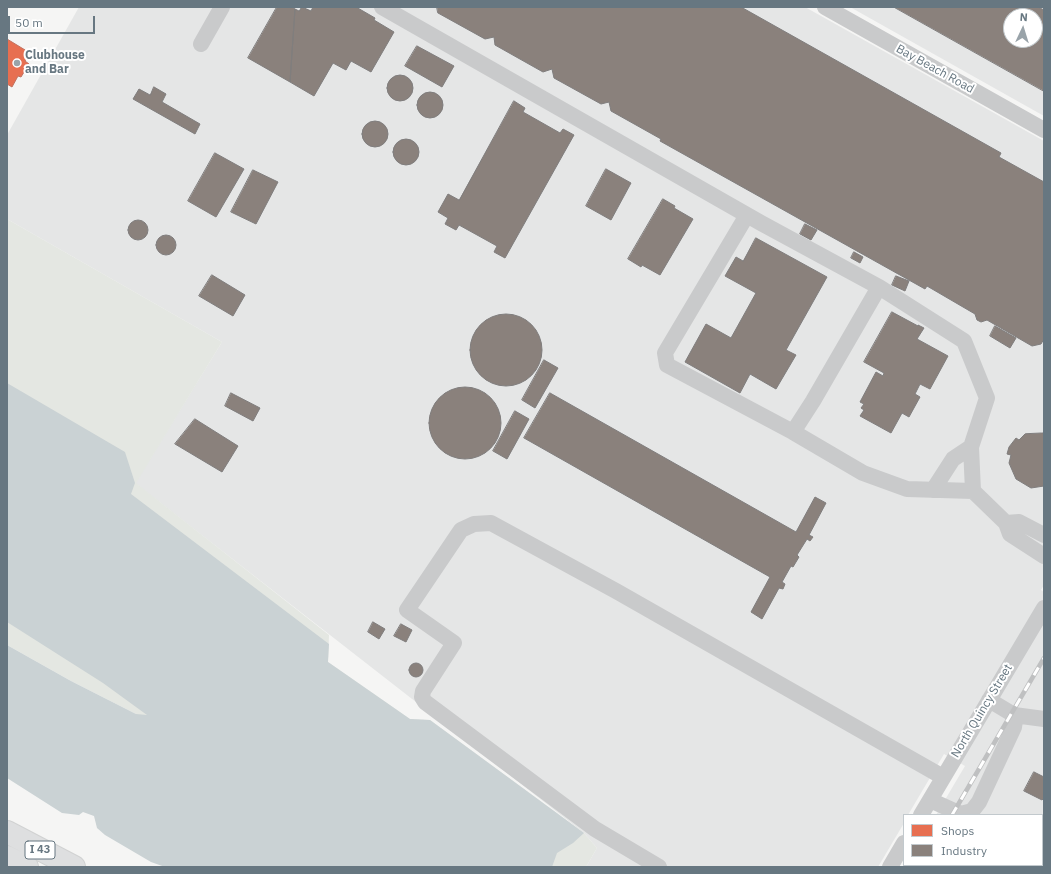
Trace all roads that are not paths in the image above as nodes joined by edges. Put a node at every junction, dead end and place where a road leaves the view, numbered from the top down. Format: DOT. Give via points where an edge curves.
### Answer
graph roads {
  1 [pos="222,7"];
  2 [pos="382,7"];
  3 [pos="825,7"];
  4 [pos="201,44"];
  5 [pos="1044,130"];
  6 [pos="746,214"];
  7 [pos="879,287"];
  8 [pos="793,432"];
  9 [pos="971,447"];
  10 [pos="933,490"];
  11 [pos="973,491"];
  12 [pos="1006,523"];
  13 [pos="1044,535"];
  14 [pos="1044,556"];
  15 [pos="1043,612"];
  16 [pos="989,700"];
  17 [pos="1014,715"];
  18 [pos="1044,719"];
  19 [pos="943,777"];
  20 [pos="930,800"];
  21 [pos="922,814"];
  22 [pos="7,832"];
  23 [pos="903,845"];
  24 [pos="7,856"];
  25 [pos="27,867"];
  26 [pos="74,867"];
  27 [pos="659,867"];
  28 [pos="890,867"];
  1 -- 4 [label="street"];
  2 -- 6 [label="street"];
  3 -- 5 [label="street, Bay Beach Road"];
  6 -- 7 [label="street"];
  6 -- 8 [label="street" via="665,353 667,365"];
  7 -- 8 [label="street"];
  7 -- 9 [label="street" via="964,341 987,398"];
  8 -- 10 [label="street" via="863,473 907,489"];
  9 -- 10 [label="street" via="953,459"];
  9 -- 11 [label="street"];
  10 -- 11 [label="street"];
  11 -- 12 [label="street"];
  12 -- 13 [label="street" via="1019,522"];
  12 -- 14 [label="street" via="1010,534"];
  15 -- 16 [label="street, North Quincy Street"];
  16 -- 17 [label="street"];
  16 -- 19 [label="street, North Quincy Street"];
  17 -- 18 [label="street"];
  17 -- 20 [label="street" via="1014,727 979,802 972,811 962,814"];
  19 -- 20 [label="street, North Quincy Street"];
  19 -- 27 [label="street" via="491,523 474,524 461,530 407,610 454,643 423,691 424,702 595,829"];
  20 -- 21 [label="street, North Quincy Street"];
  22 -- 26 [label="highway, I 43"];
  23 -- 28 [label="street"];
  24 -- 25 [label="highway, I 43"];
}
